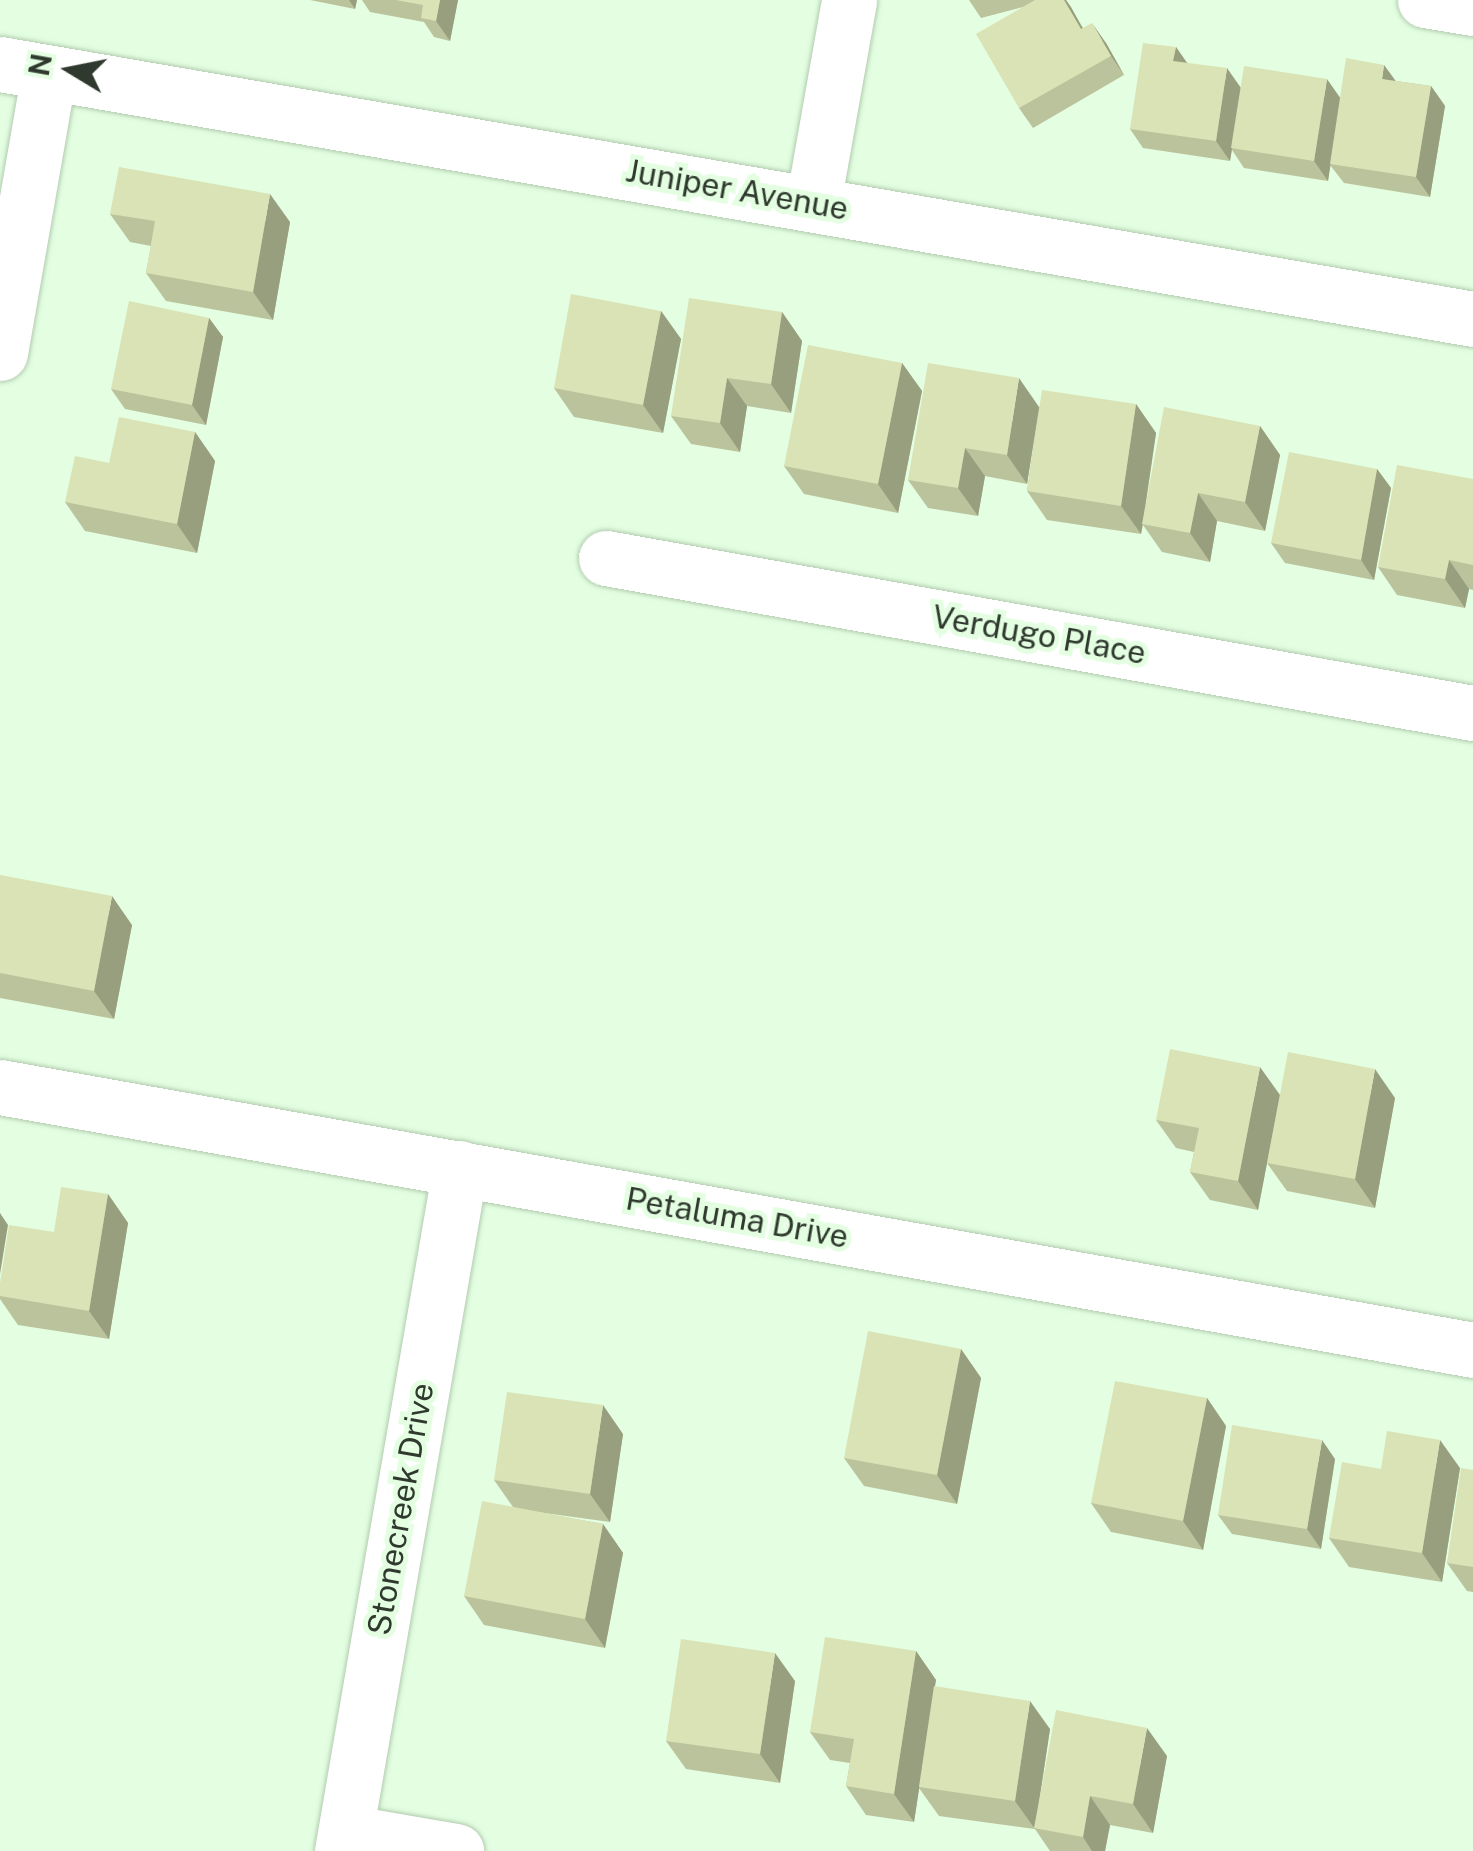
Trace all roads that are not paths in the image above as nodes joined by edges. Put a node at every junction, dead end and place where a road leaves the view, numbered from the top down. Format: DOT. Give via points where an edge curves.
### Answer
graph roads {
  1 [pos="849,0"];
  2 [pos="1425,0"];
  3 [pos="1473,8"];
  4 [pos="25,68"];
  5 [pos="813,203"];
  6 [pos="1473,319"];
  7 [pos="0,354"];
  8 [pos="606,558"];
  9 [pos="1473,713"];
  10 [pos="0,1086"];
  11 [pos="460,1168"];
  12 [pos="1473,1350"];
  13 [pos="344,1842"];
  14 [pos="456,1851"];
  1 -- 5 [label="street"];
  2 -- 3 [label="street"];
  4 -- 5 [label="street, Juniper Avenue"];
  4 -- 7 [label="street"];
  5 -- 6 [label="street, Juniper Avenue"];
  8 -- 9 [label="street, Verdugo Place"];
  10 -- 11 [label="street, Petaluma Drive"];
  11 -- 12 [label="street, Petaluma Drive"];
  11 -- 13 [label="street, Stonecreek Drive"];
  13 -- 14 [label="street"];
}
